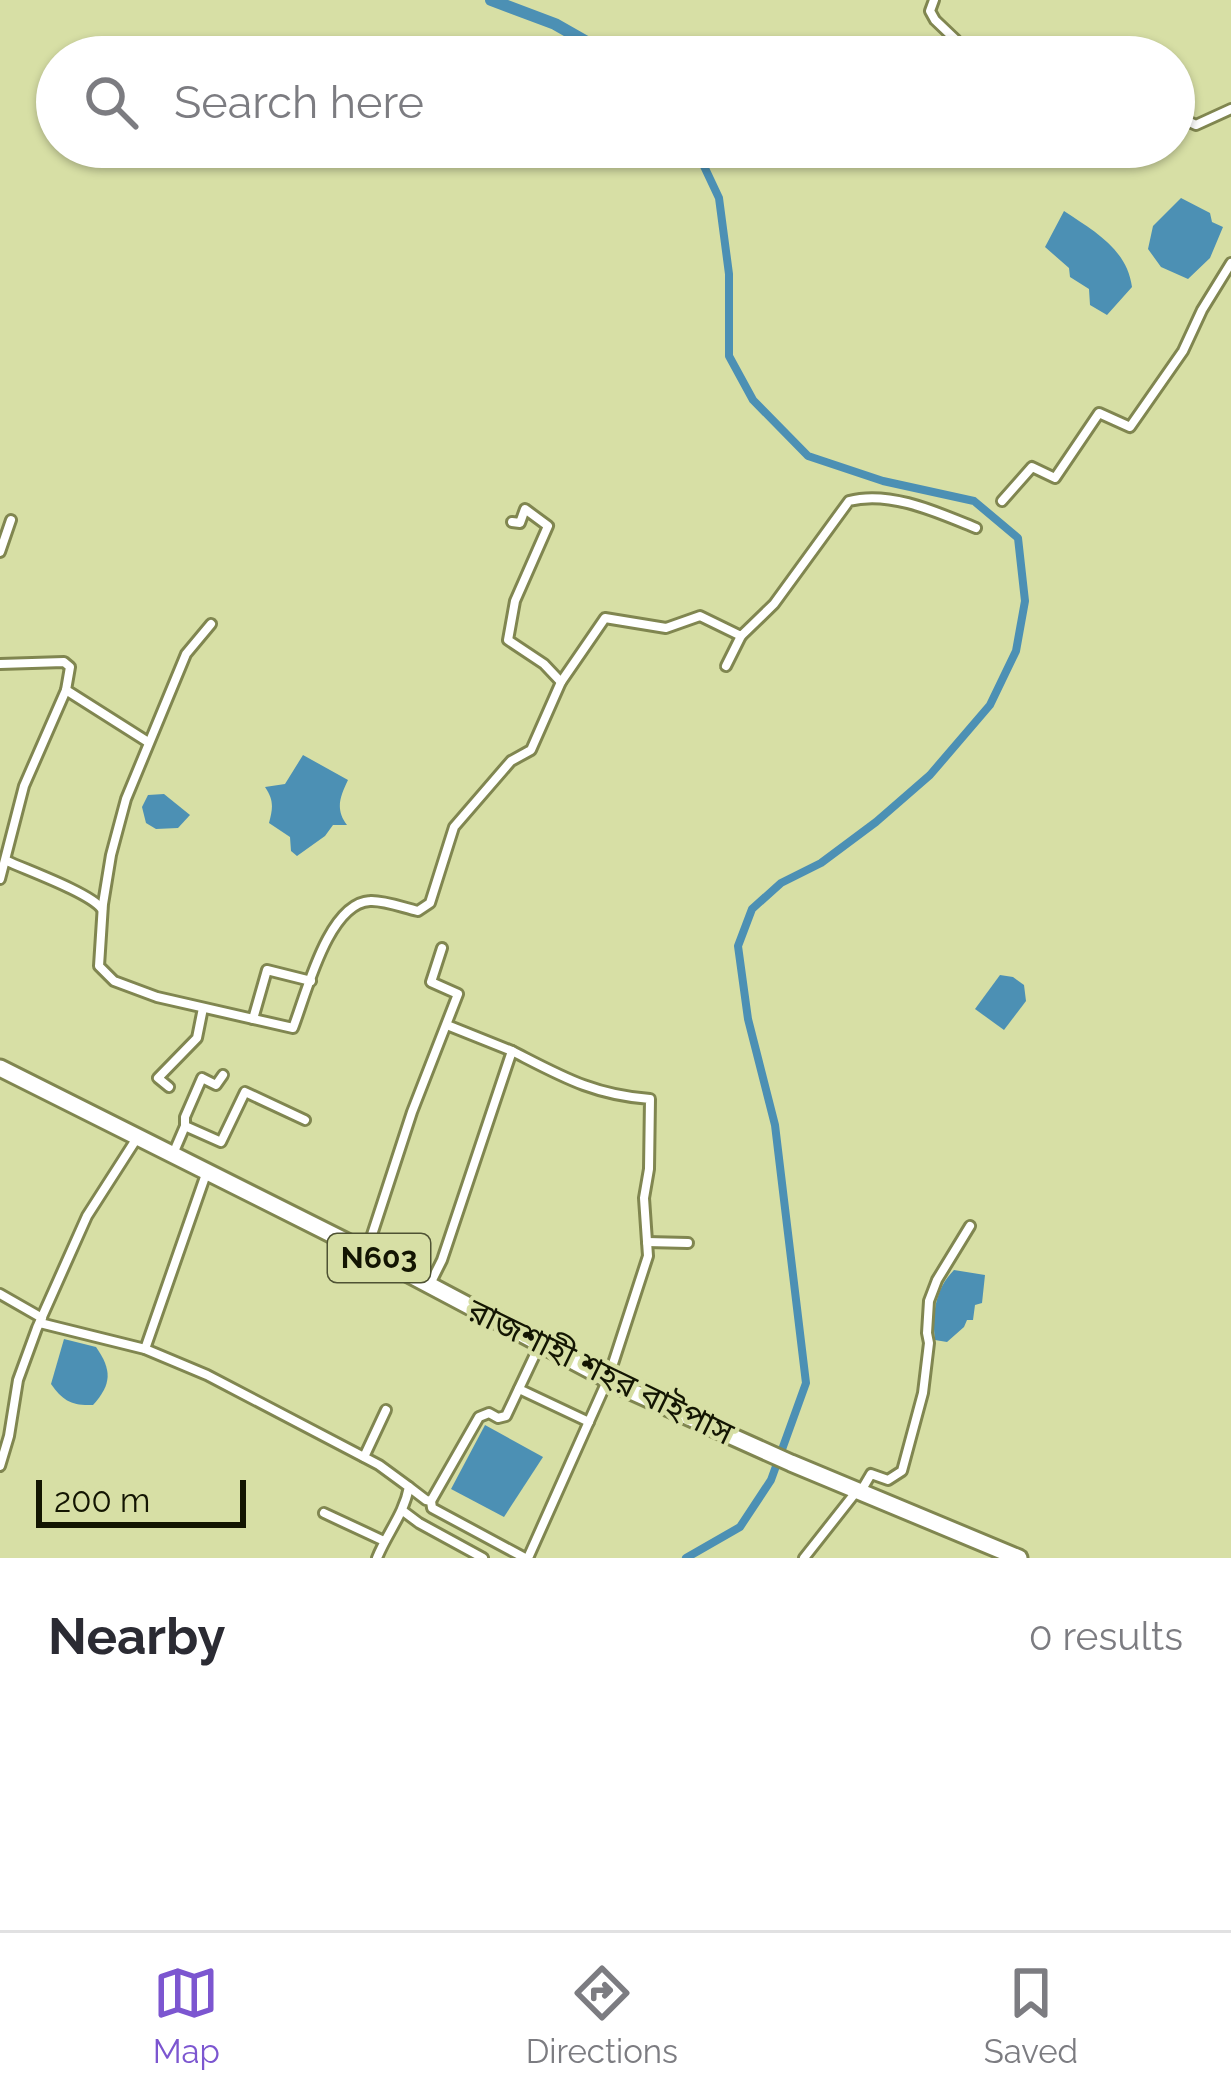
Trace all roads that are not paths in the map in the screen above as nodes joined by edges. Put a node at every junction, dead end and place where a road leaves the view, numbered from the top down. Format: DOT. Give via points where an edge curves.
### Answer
graph roads {
  1 [pos="934,0"];
  2 [pos="952,36"];
  3 [pos="1231,109"];
  4 [pos="1195,125"];
  5 [pos="1231,263"];
  6 [pos="1002,501"];
  7 [pos="11,520"];
  8 [pos="512,522"];
  9 [pos="976,528"];
  10 [pos="0,552"];
  11 [pos="212,624"];
  12 [pos="741,636"];
  13 [pos="0,664"];
  14 [pos="727,666"];
  15 [pos="561,682"];
  16 [pos="66,690"];
  17 [pos="148,742"];
  18 [pos="7,861"];
  19 [pos="0,879"];
  20 [pos="103,910"];
  21 [pos="442,949"];
  22 [pos="311,981"];
  23 [pos="203,1008"];
  24 [pos="253,1019"];
  25 [pos="447,1025"];
  26 [pos="512,1051"];
  27 [pos="0,1068"];
  28 [pos="223,1075"];
  29 [pos="169,1087"];
  30 [pos="305,1120"];
  31 [pos="185,1126"];
  32 [pos="136,1138"];
  33 [pos="172,1156"];
  34 [pos="206,1173"];
  35 [pos="970,1226"];
  36 [pos="647,1242"];
  37 [pos="688,1243"];
  38 [pos="367,1252"];
  39 [pos="429,1285"];
  40 [pos="0,1294"];
  41 [pos="41,1320"];
  42 [pos="540,1344"];
  43 [pos="145,1349"];
  44 [pos="608,1379"];
  45 [pos="519,1389"];
  46 [pos="386,1410"];
  47 [pos="589,1422"];
  48 [pos="364,1457"];
  49 [pos="0,1466"];
  50 [pos="409,1487"];
  51 [pos="859,1491"];
  52 [pos="431,1501"];
  53 [pos="403,1511"];
  54 [pos="324,1514"];
  55 [pos="384,1541"];
  56 [pos="377,1558"];
  57 [pos="483,1558"];
  58 [pos="526,1558"];
  59 [pos="805,1558"];
  60 [pos="1019,1558"];
  1 -- 2 [label="street" via="934,20"];
  3 -- 4 [label="street"];
  5 -- 6 [label="street" via="1130,427 1099,413 1055,478 1032,467"];
  7 -- 10 [label="street"];
  8 -- 15 [label="street" via="520,523 525,509 548,526 508,640"];
  9 -- 12 [label="street" via="891,500 849,501"];
  11 -- 17 [label="street" via="186,654"];
  12 -- 14 [label="street"];
  12 -- 15 [label="street" via="700,616 666,628 605,617"];
  13 -- 16 [label="street" via="64,662"];
  15 -- 22 [label="street" via="531,750 511,761 454,827 430,903 418,911 368,900 347,910"];
  16 -- 17 [label="street"];
  16 -- 18 [label="street" via="25,786"];
  17 -- 20 [label="street" via="121,817"];
  18 -- 19 [label="street"];
  18 -- 20 [label="street" via="93,898"];
  20 -- 23 [label="street" via="99,966 114,981"];
  21 -- 25 [label="street" via="431,982 458,994"];
  22 -- 24 [label="street" via="293,1028"];
  22 -- 24 [label="street" via="267,970"];
  23 -- 24 [label="street"];
  23 -- 29 [label="street" via="196,1038 158,1078"];
  25 -- 26 [label="street"];
  25 -- 38 [label="street"];
  26 -- 36 [label="street" via="585,1088 650,1099"];
  26 -- 39 [label="street"];
  27 -- 32 [label="highway, রাজশাহী শহর বাইপাস / N603"];
  28 -- 31 [label="street" via="216,1085 202,1078"];
  30 -- 31 [label="street" via="245,1092 221,1142"];
  31 -- 33 [label="street"];
  32 -- 33 [label="highway, রাজশাহী শহর বাইপাস / N603"];
  32 -- 41 [label="street" via="87,1216"];
  33 -- 34 [label="highway, রাজশাহী শহর বাইপাস / N603"];
  34 -- 38 [label="highway, রাজশাহী শহর বাইপাস / N603"];
  34 -- 43 [label="street"];
  35 -- 51 [label="street" via="929,1301 922,1393 902,1471 888,1480 871,1474"];
  36 -- 37 [label="street"];
  36 -- 44 [label="street"];
  38 -- 39 [label="highway, রাজশাহী শহর বাইপাস / N603"];
  39 -- 42 [label="highway, রাজশাহী শহর বাইপাস / N603"];
  40 -- 41 [label="street"];
  41 -- 43 [label="street"];
  41 -- 49 [label="street"];
  42 -- 44 [label="highway, রাজশাহী শহর বাইপাস / N603"];
  42 -- 45 [label="street"];
  43 -- 48 [label="street"];
  44 -- 47 [label="street"];
  44 -- 51 [label="highway, রাজশাহী শহর বাইপাস / N603"];
  45 -- 47 [label="street"];
  45 -- 52 [label="street" via="506,1416 479,1418"];
  46 -- 48 [label="street"];
  47 -- 58 [label="street"];
  48 -- 50 [label="street"];
  50 -- 52 [label="street"];
  50 -- 53 [label="street"];
  51 -- 59 [label="street"];
  51 -- 60 [label="highway, রাজশাহী শহর বাইপাস / N603"];
  52 -- 58 [label="street"];
  53 -- 55 [label="street"];
  53 -- 57 [label="street"];
  54 -- 55 [label="street"];
  55 -- 56 [label="street"];
}
